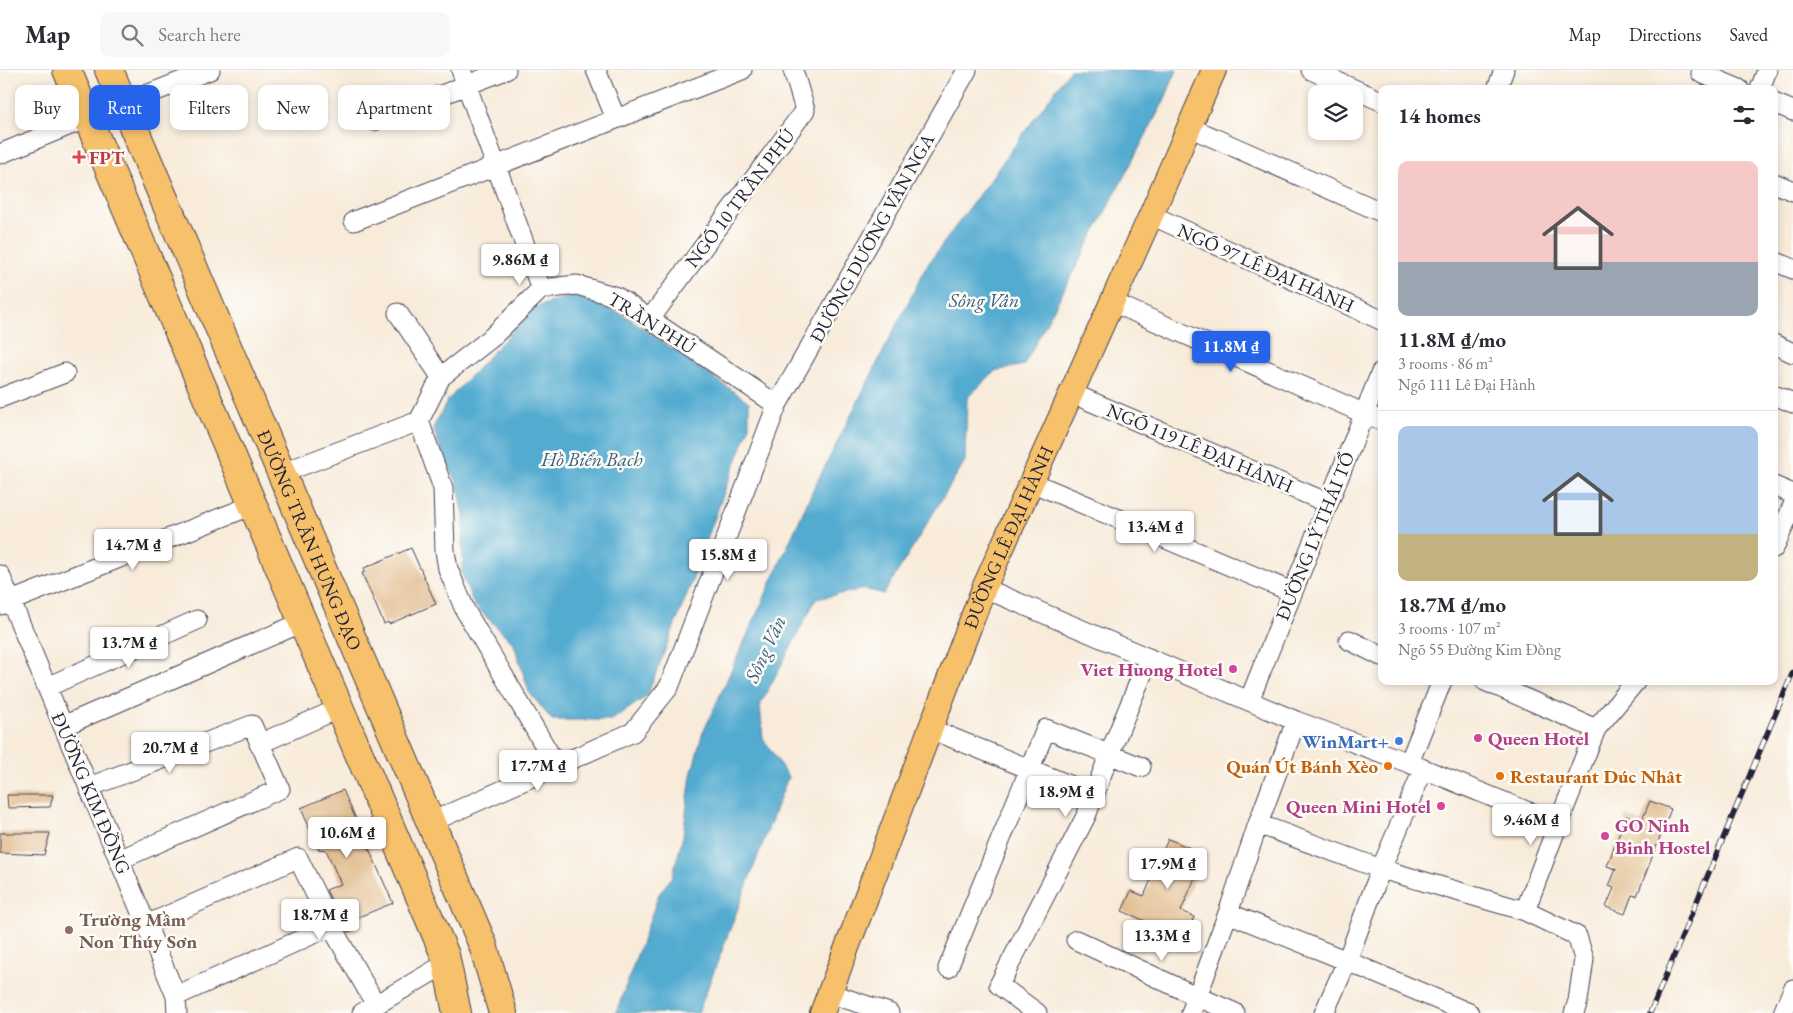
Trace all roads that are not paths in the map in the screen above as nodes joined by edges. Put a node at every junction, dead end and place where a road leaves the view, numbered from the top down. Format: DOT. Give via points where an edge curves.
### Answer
graph roads {
  1 [pos="67,70"];
  2 [pos="109,70"];
  3 [pos="210,70"];
  4 [pos="506,70"];
  5 [pos="596,70"];
  6 [pos="742,70"];
  7 [pos="793,70"];
  8 [pos="967,70"];
  9 [pos="1214,70"];
  10 [pos="1311,70"];
  11 [pos="1504,70"];
  12 [pos="1767,70"];
  13 [pos="1701,73"];
  14 [pos="464,78"];
  15 [pos="115,85"];
  16 [pos="449,85"];
  17 [pos="1498,85"];
  18 [pos="1730,85"];
  19 [pos="1761,85"];
  20 [pos="160,90"];
  21 [pos="1378,99"];
  22 [pos="1778,105"];
  23 [pos="1793,111"];
  24 [pos="87,118"];
  25 [pos="616,119"];
  26 [pos="1189,127"];
  27 [pos="134,130"];
  28 [pos="0,154"];
  29 [pos="495,166"];
  30 [pos="1778,185"];
  31 [pos="1793,191"];
  32 [pos="1378,211"];
  33 [pos="1150,215"];
  34 [pos="354,221"];
  35 [pos="1778,263"];
  36 [pos="1793,269"];
  37 [pos="541,289"];
  38 [pos="1112,302"];
  39 [pos="398,312"];
  40 [pos="650,319"];
  41 [pos="1378,319"];
  42 [pos="1778,346"];
  43 [pos="1793,353"];
  44 [pos="65,373"];
  45 [pos="441,377"];
  46 [pos="1378,389"];
  47 [pos="1071,393"];
  48 [pos="1778,396"];
  49 [pos="0,398"];
  50 [pos="1793,403"];
  51 [pos="777,405"];
  52 [pos="1373,417"];
  53 [pos="419,421"];
  54 [pos="286,482"];
  55 [pos="1031,482"];
  56 [pos="1778,488"];
  57 [pos="1793,494"];
  58 [pos="1328,503"];
  59 [pos="253,505"];
  60 [pos="1793,505"];
  61 [pos="1778,539"];
  62 [pos="0,575"];
  63 [pos="984,588"];
  64 [pos="1292,592"];
  65 [pos="6,604"];
  66 [pos="198,620"];
  67 [pos="303,622"];
  68 [pos="1349,640"];
  69 [pos="1378,654"];
  70 [pos="1149,658"];
  71 [pos="1437,685"];
  72 [pos="1494,685"];
  73 [pos="1633,685"];
  74 [pos="47,687"];
  75 [pos="1249,700"];
  76 [pos="340,708"];
  77 [pos="1296,721"];
  78 [pos="63,726"];
  79 [pos="930,729"];
  80 [pos="1596,729"];
  81 [pos="260,744"];
  82 [pos="1109,755"];
  83 [pos="556,765"];
  84 [pos="1416,766"];
  85 [pos="1141,767"];
  86 [pos="1029,769"];
  87 [pos="89,788"];
  88 [pos="1094,795"];
  89 [pos="430,822"];
  90 [pos="1258,824"];
  91 [pos="1558,824"];
  92 [pos="119,860"];
  93 [pos="1381,868"];
  94 [pos="1525,911"];
  95 [pos="1228,913"];
  96 [pos="146,925"];
  97 [pos="331,926"];
  98 [pos="1076,940"];
  99 [pos="483,945"];
  100 [pos="1347,961"];
  101 [pos="447,963"];
  102 [pos="948,968"];
  103 [pos="826,1003"];
  104 [pos="176,1004"];
  105 [pos="1194,1005"];
  106 [pos="369,1009"];
  107 [pos="457,1013"];
  108 [pos="503,1013"];
  109 [pos="512,1013"];
  110 [pos="889,1013"];
  111 [pos="1037,1013"];
  112 [pos="1236,1013"];
  113 [pos="1324,1013"];
  114 [pos="1469,1013"];
  115 [pos="1574,1013"];
  1 -- 24 [label="highway, ĐƯỜNG TRÂN HƯNG ĐẠO"];
  2 -- 15 [label="highway, ĐƯỜNG TRÂN HƯNG ĐẠO"];
  3 -- 20 [label="street"];
  4 -- 14 [label="street"];
  5 -- 25 [label="street"];
  6 -- 25 [label="street"];
  7 -- 40 [label="street, NGÕ 10 TRẦN PHÚ" via="805,110"];
  8 -- 51 [label="street, ĐƯỜNG DƯƠNG VÂN NGA"];
  9 -- 26 [label="main road, ĐƯỜNG LÊ ĐẠI HÀNH"];
  10 -- 21 [label="street"];
  11 -- 17 [label="street"];
  12 -- 19 [label="street"];
  13 -- 18 [label="street"];
  14 -- 16 [label="street"];
  14 -- 29 [label="street"];
  22 -- 23 [label="street"];
  24 -- 28 [label="street"];
  24 -- 59 [label="highway, ĐƯỜNG TRÂN HƯNG ĐẠO"];
  25 -- 29 [label="street"];
  26 -- 32 [label="street"];
  26 -- 33 [label="main road, ĐƯỜNG LÊ ĐẠI HÀNH"];
  27 -- 54 [label="highway, ĐƯỜNG TRÂN HƯNG ĐẠO"];
  29 -- 34 [label="street"];
  29 -- 37 [label="street"];
  30 -- 31 [label="street"];
  33 -- 38 [label="main road, ĐƯỜNG LÊ ĐẠI HÀNH"];
  33 -- 41 [label="street, NGÕ 97 LÊ ĐẠI HÀNH"];
  35 -- 36 [label="street"];
  37 -- 40 [label="street, TRẦN PHÚ" via="577,285 617,297"];
  37 -- 45 [label="street" via="490,339"];
  38 -- 47 [label="main road, ĐƯỜNG LÊ ĐẠI HÀNH"];
  38 -- 52 [label="street"];
  39 -- 45 [label="street"];
  40 -- 51 [label="street, TRẦN PHÚ"];
  42 -- 43 [label="street"];
  44 -- 49 [label="street"];
  45 -- 53 [label="street"];
  46 -- 52 [label="street, ĐƯỜNG LÝ THÁI TỔ"];
  47 -- 55 [label="main road, ĐƯỜNG LÊ ĐẠI HÀNH"];
  47 -- 58 [label="street, NGÕ 119 LÊ ĐẠI HÀNH"];
  48 -- 50 [label="street"];
  51 -- 83 [label="street, ĐƯỜNG DƯƠNG VÂN NGA" via="669,687 633,732"];
  52 -- 58 [label="street, ĐƯỜNG LÝ THÁI TỔ"];
  53 -- 54 [label="street"];
  53 -- 83 [label="street" via="443,488 448,569 465,610"];
  54 -- 59 [label="highway"];
  54 -- 89 [label="highway, ĐƯỜNG TRÂN HƯNG ĐẠO"];
  55 -- 63 [label="main road, ĐƯỜNG LÊ ĐẠI HÀNH"];
  55 -- 64 [label="street"];
  56 -- 57 [label="street"];
  58 -- 64 [label="street, ĐƯỜNG LÝ THÁI TỔ"];
  59 -- 65 [label="street"];
  59 -- 67 [label="highway, ĐƯỜNG TRÂN HƯNG ĐẠO"];
  60 -- 61 [label="street"];
  62 -- 65 [label="street, ĐƯỜNG KIM ĐỒNG"];
  63 -- 70 [label="street"];
  63 -- 79 [label="main road, ĐƯỜNG LÊ ĐẠI HÀNH"];
  64 -- 75 [label="street, ĐƯỜNG LÝ THÁI TỔ"];
  65 -- 74 [label="street, ĐƯỜNG KIM ĐỒNG"];
  66 -- 74 [label="street"];
  67 -- 76 [label="highway, ĐƯỜNG TRÂN HƯNG ĐẠO"];
  67 -- 78 [label="street"];
  68 -- 69 [label="street"];
  70 -- 75 [label="street"];
  70 -- 82 [label="street"];
  71 -- 84 [label="street"];
  72 -- 80 [label="street"];
  73 -- 80 [label="street"];
  74 -- 78 [label="street, ĐƯỜNG KIM ĐỒNG"];
  75 -- 77 [label="street"];
  76 -- 81 [label="street"];
  76 -- 101 [label="highway, ĐƯỜNG TRÂN HƯNG ĐẠO"];
  77 -- 84 [label="street"];
  77 -- 90 [label="street"];
  78 -- 87 [label="street, ĐƯỜNG KIM ĐỒNG"];
  79 -- 86 [label="street"];
  79 -- 103 [label="main road, ĐƯỜNG LÊ ĐẠI HÀNH"];
  80 -- 91 [label="street"];
  81 -- 87 [label="street" via="252,725"];
  81 -- 92 [label="street" via="280,788"];
  82 -- 85 [label="street"];
  82 -- 86 [label="street" via="1046,728"];
  82 -- 88 [label="street"];
  83 -- 89 [label="street"];
  84 -- 91 [label="street"];
  84 -- 93 [label="street"];
  86 -- 88 [label="street"];
  86 -- 102 [label="street"];
  87 -- 92 [label="street, ĐƯỜNG KIM ĐỒNG"];
  88 -- 111 [label="street" via="999,986"];
  89 -- 99 [label="highway, ĐƯỜNG TRÂN HƯNG ĐẠO"];
  90 -- 93 [label="street"];
  90 -- 95 [label="street"];
  91 -- 94 [label="street"];
  92 -- 96 [label="street, ĐƯỜNG KIM ĐỒNG"];
  93 -- 94 [label="street"];
  93 -- 100 [label="street"];
  94 -- 115 [label="street" via="1577,936 1584,958"];
  95 -- 100 [label="street"];
  95 -- 105 [label="street"];
  96 -- 97 [label="street" via="298,858"];
  96 -- 104 [label="street, ĐƯỜNG KIM ĐỒNG"];
  97 -- 104 [label="street"];
  97 -- 106 [label="street"];
  98 -- 105 [label="street"];
  99 -- 108 [label="highway, ĐƯỜNG TRÂN HƯNG ĐẠO"];
  99 -- 109 [label="highway"];
  100 -- 113 [label="street"];
  100 -- 114 [label="street"];
  101 -- 106 [label="street"];
  101 -- 107 [label="highway, ĐƯỜNG TRÂN HƯNG ĐẠO"];
  103 -- 110 [label="street"];
  105 -- 112 [label="street"];
}
